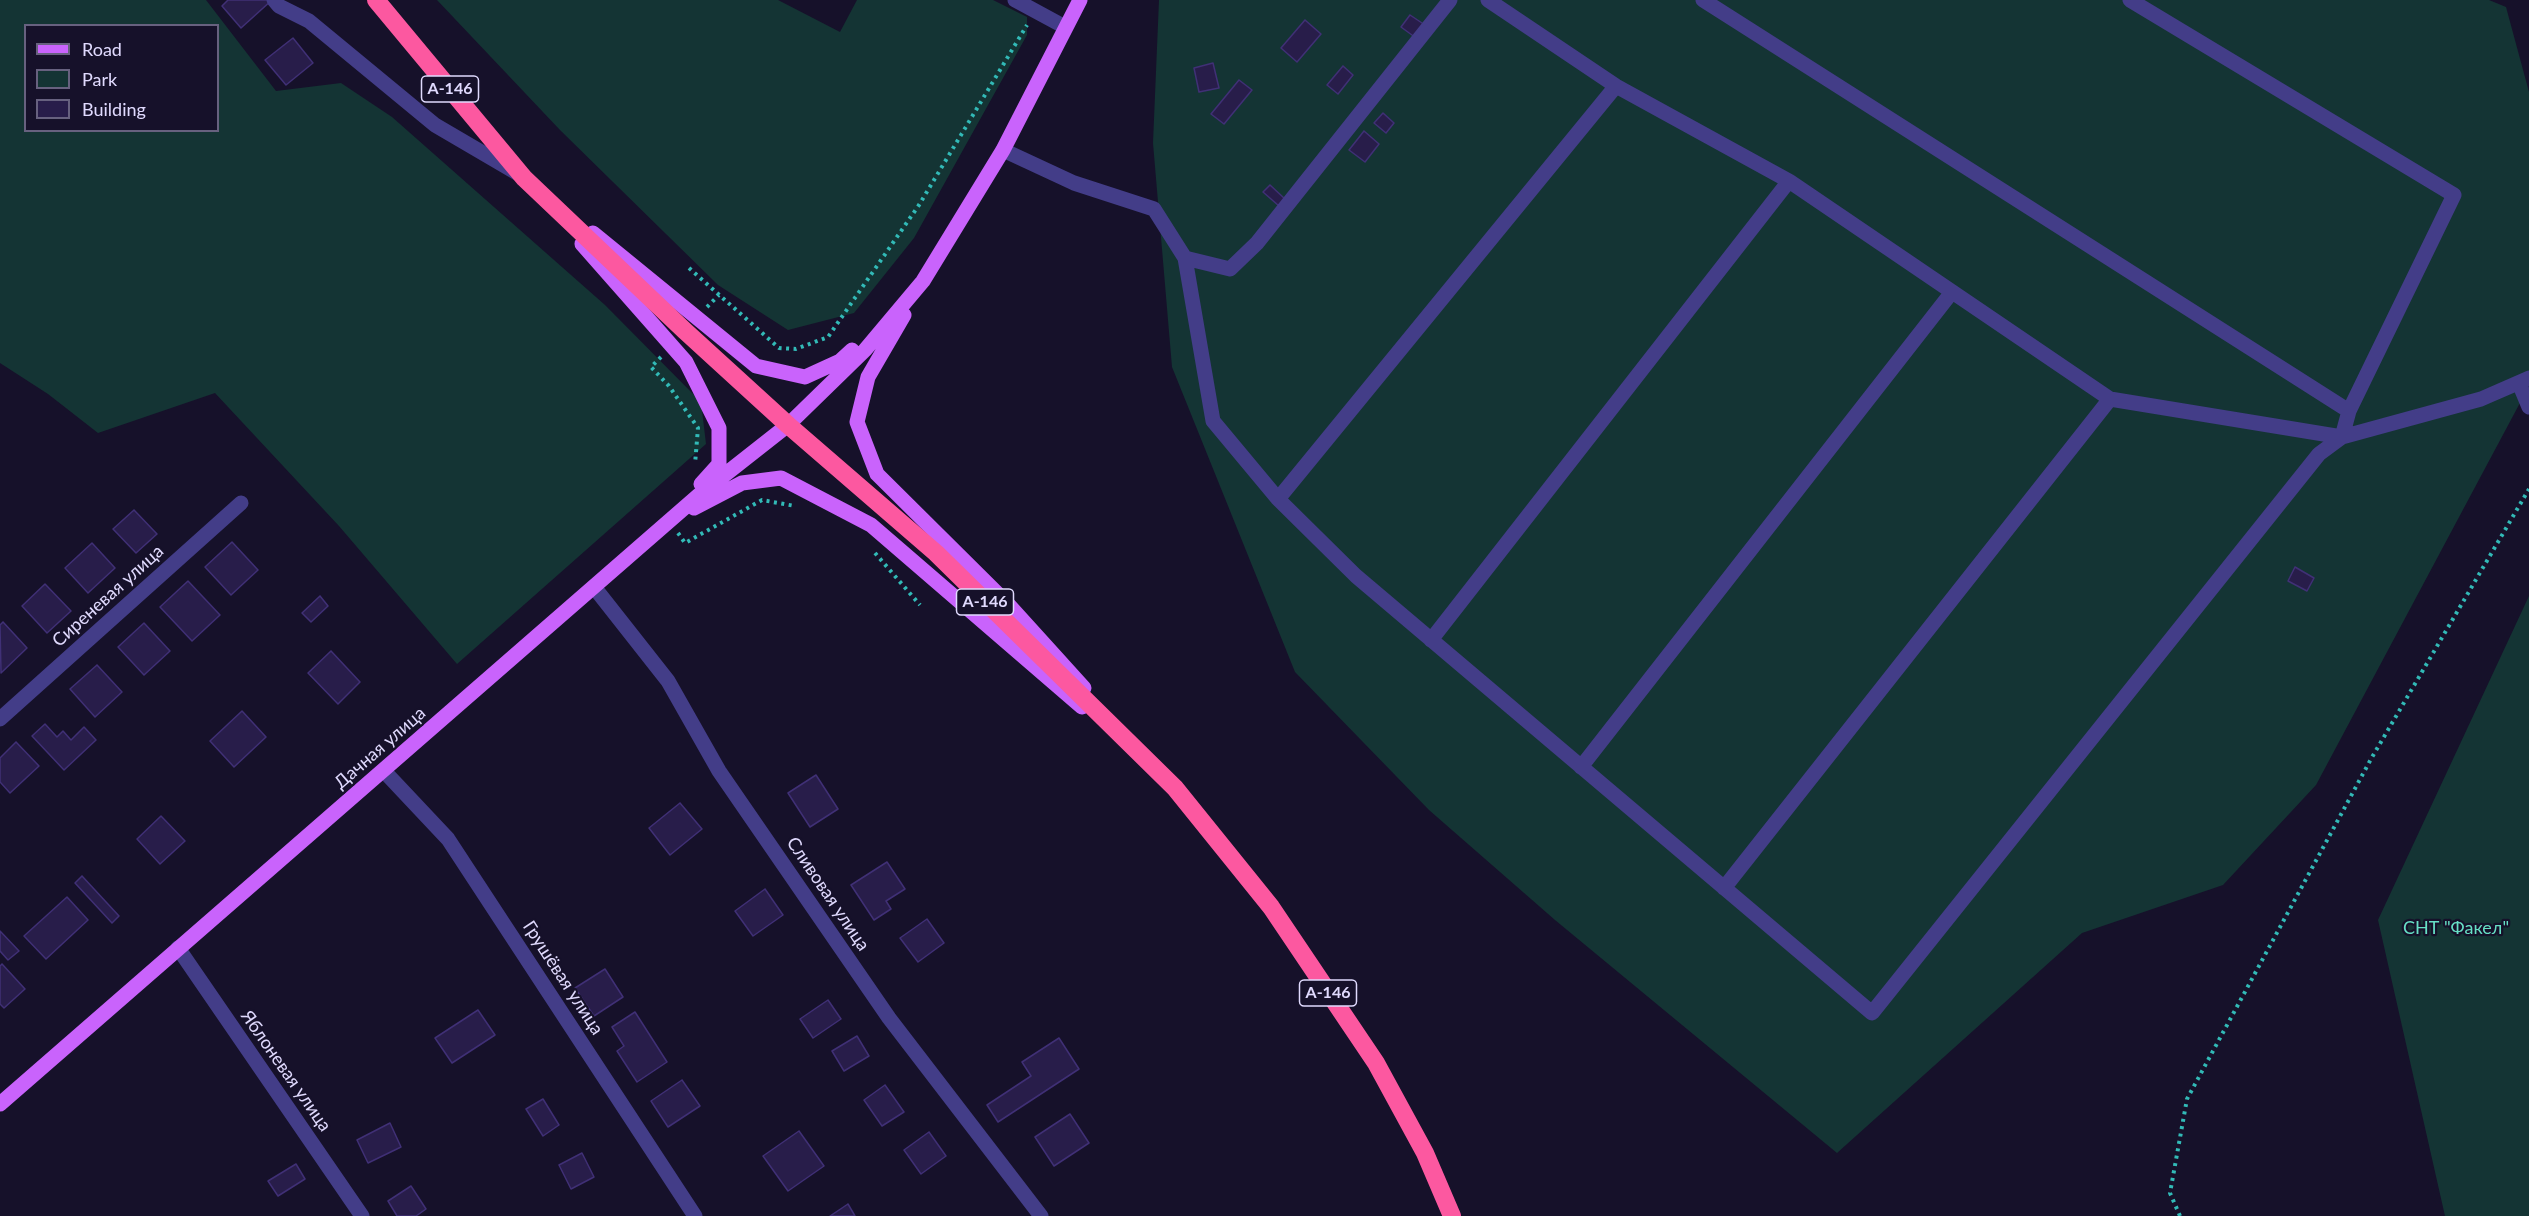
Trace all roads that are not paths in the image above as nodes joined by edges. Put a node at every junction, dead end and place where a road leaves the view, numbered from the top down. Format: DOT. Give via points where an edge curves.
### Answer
graph roads {
  1 [pos="274,0"];
  2 [pos="376,0"];
  3 [pos="1015,0"];
  4 [pos="1080,0"];
  5 [pos="1450,0"];
  6 [pos="1488,0"];
  7 [pos="1703,0"];
  8 [pos="2130,0"];
  9 [pos="1065,27"];
  10 [pos="1616,86"];
  11 [pos="1003,150"];
  12 [pos="525,178"];
  13 [pos="1789,181"];
  14 [pos="1185,258"];
  15 [pos="923,281"];
  16 [pos="1952,292"];
  17 [pos="2524,380"];
  18 [pos="2110,399"];
  19 [pos="2529,407"];
  20 [pos="2349,411"];
  21 [pos="788,425"];
  22 [pos="2342,437"];
  23 [pos="1278,499"];
  24 [pos="241,502"];
  25 [pos="670,520"];
  26 [pos="594,586"];
  27 [pos="1431,640"];
  28 [pos="0,719"];
  29 [pos="1581,767"];
  30 [pos="384,771"];
  31 [pos="1175,788"];
  32 [pos="1724,888"];
  33 [pos="178,948"];
  34 [pos="0,1104"];
  35 [pos="362,1216"];
  36 [pos="695,1216"];
  37 [pos="1041,1216"];
  38 [pos="1452,1216"];
  1 -- 12 [label="street" via="309,21 435,124"];
  2 -- 12 [label="highway, А-146"];
  3 -- 9 [label="street"];
  4 -- 9 [label="main road"];
  5 -- 14 [label="street" via="1257,243 1230,269"];
  6 -- 10 [label="street"];
  7 -- 20 [label="street"];
  8 -- 20 [label="street" via="2454,195"];
  9 -- 11 [label="main road"];
  10 -- 13 [label="street"];
  10 -- 23 [label="street"];
  11 -- 14 [label="street" via="1074,183 1154,209"];
  11 -- 15 [label="main road"];
  12 -- 15 [label="main road" via="756,366 805,377 840,361"];
  12 -- 21 [label="highway, А-146"];
  12 -- 25 [label="main road" via="686,362 719,428 719,464"];
  13 -- 16 [label="street"];
  13 -- 27 [label="street"];
  14 -- 23 [label="street" via="1213,421"];
  15 -- 21 [label="main road, Дачная улица" via="865,350"];
  15 -- 31 [label="main road" via="868,377 857,422 877,474 1007,603"];
  16 -- 18 [label="street"];
  16 -- 29 [label="street"];
  17 -- 19 [label="street"];
  17 -- 22 [label="street" via="2481,399"];
  18 -- 22 [label="street"];
  18 -- 32 [label="street"];
  20 -- 22 [label="street"];
  21 -- 25 [label="main road, Дачная улица"];
  21 -- 31 [label="highway, А-146" via="936,554"];
  22 -- 32 [label="street" via="2319,454 1872,1013"];
  23 -- 27 [label="street" via="1356,576"];
  24 -- 28 [label="street, Сиреневая улица"];
  25 -- 26 [label="main road, Дачная улица"];
  25 -- 31 [label="main road" via="742,483 782,478 871,525"];
  26 -- 30 [label="main road, Дачная улица"];
  26 -- 37 [label="street, Сливовая улица" via="668,681 719,771 889,1018"];
  27 -- 29 [label="street"];
  29 -- 32 [label="street"];
  30 -- 33 [label="main road, Дачная улица"];
  30 -- 36 [label="street, Грушёвая улица" via="448,839"];
  31 -- 38 [label="highway, А-146" via="1271,907 1376,1064 1425,1153"];
  33 -- 34 [label="main road, Дачная улица"];
  33 -- 35 [label="street, Яблоневая улица"];
}
